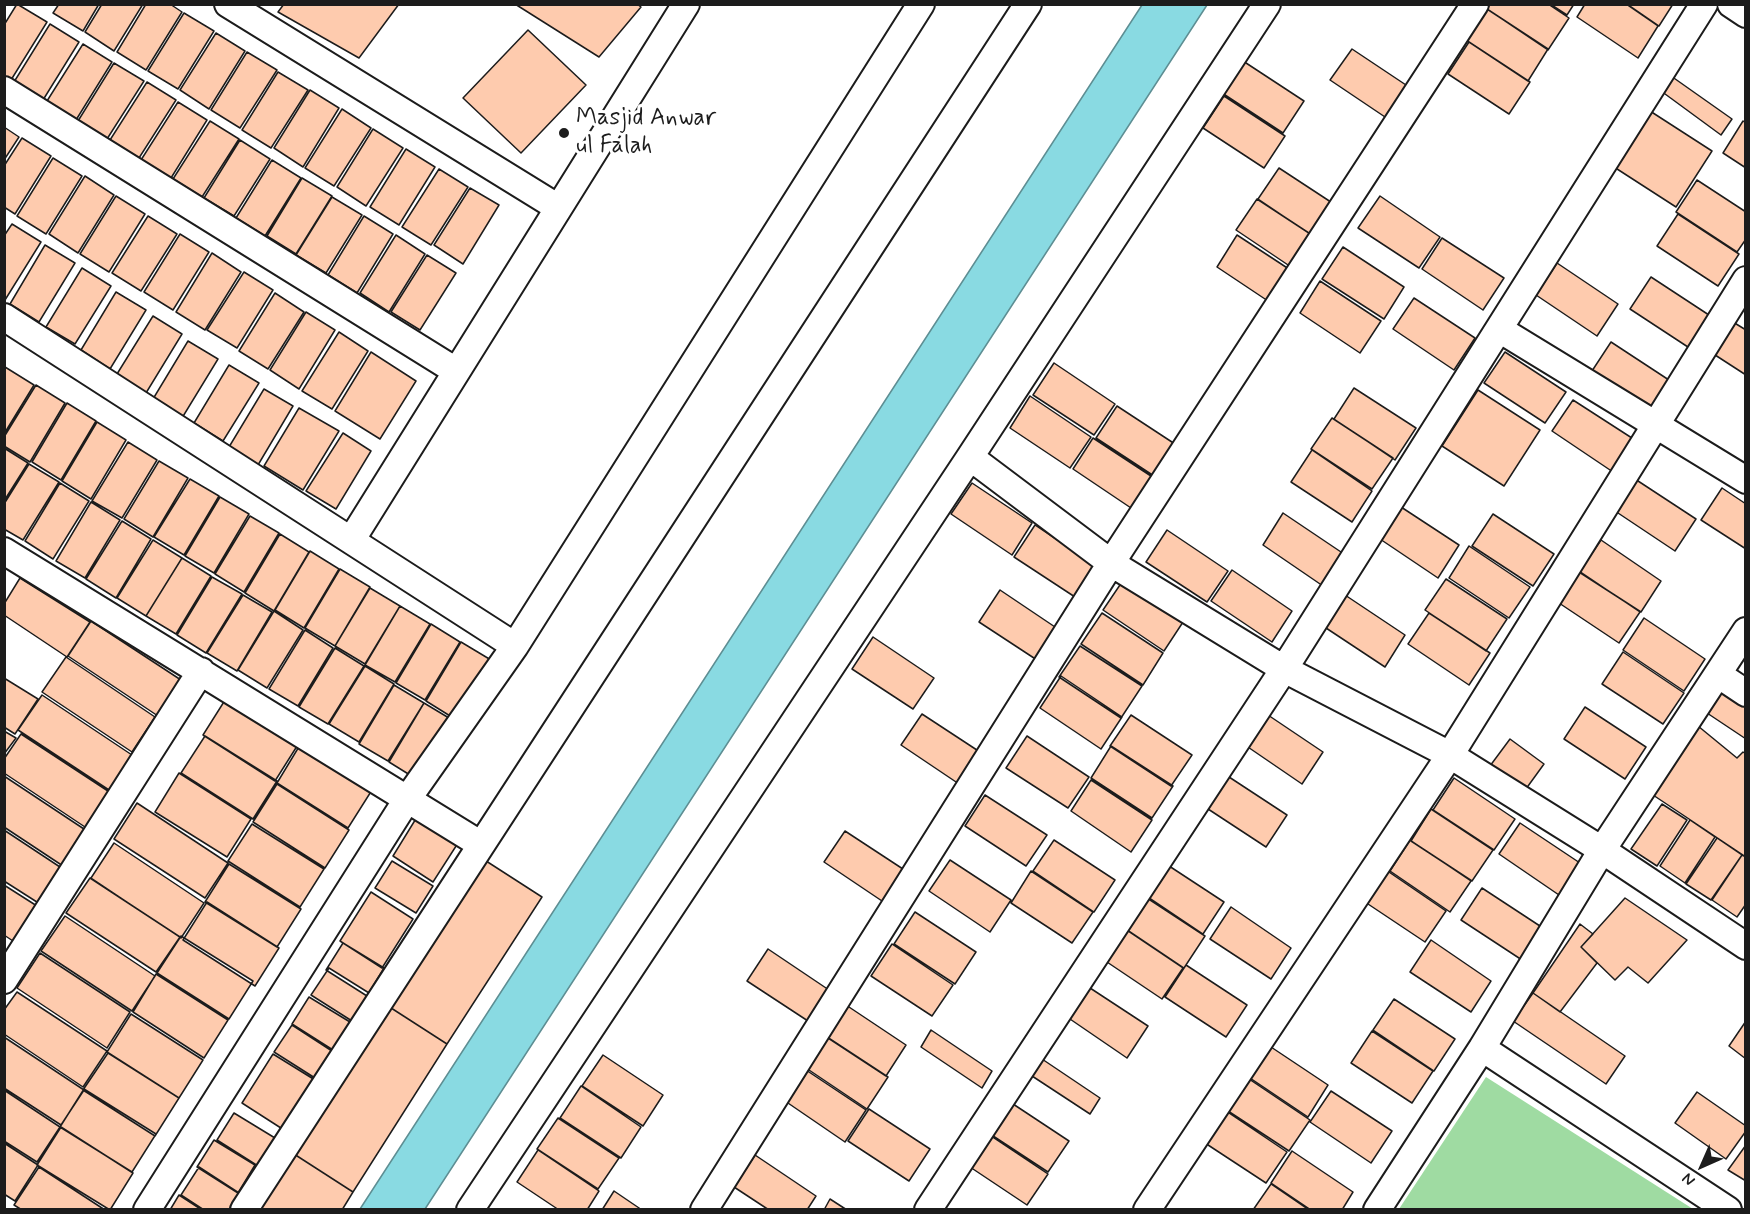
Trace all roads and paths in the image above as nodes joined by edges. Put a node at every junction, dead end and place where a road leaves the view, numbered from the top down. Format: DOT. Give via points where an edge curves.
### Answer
graph roads {
  1 [pos="228,4"];
  2 [pos="686,4"];
  3 [pos="921,4"];
  4 [pos="1028,4"];
  5 [pos="1267,4"];
  6 [pos="1474,4"];
  7 [pos="1704,4"];
  8 [pos="1731,4"];
  9 [pos="1746,14"];
  10 [pos="4,90"];
  11 [pos="557,207"];
  12 [pos="1746,280"];
  13 [pos="4,318"];
  14 [pos="1499,328"];
  15 [pos="456,371"];
  16 [pos="1656,425"];
  17 [pos="970,457"];
  18 [pos="1746,480"];
  19 [pos="352,539"];
  20 [pos="6,555"];
  21 [pos="1111,563"];
  22 [pos="1746,631"];
  23 [pos="515,646"];
  24 [pos="1284,669"];
  25 [pos="201,672"];
  26 [pos="1719,675"];
  27 [pos="1746,693"];
  28 [pos="1450,755"];
  29 [pos="406,801"];
  30 [pos="480,844"];
  31 [pos="1602,850"];
  32 [pos="1746,946"];
  33 [pos="4,980"];
  34 [pos="1482,1048"];
  35 [pos="147,1209"];
  36 [pos="244,1209"];
  37 [pos="470,1209"];
  38 [pos="704,1209"];
  39 [pos="928,1209"];
  40 [pos="1147,1209"];
  41 [pos="1377,1209"];
  42 [pos="1728,1209"];
  1 -- 11 [label="street"];
  2 -- 11 [label="street"];
  3 -- 23 [label="street"];
  4 -- 30 [label="street"];
  5 -- 17 [label="street"];
  6 -- 21 [label="street"];
  7 -- 14 [label="street"];
  8 -- 9 [label="street"];
  10 -- 15 [label="street"];
  11 -- 15 [label="street"];
  12 -- 16 [label="street"];
  13 -- 19 [label="street"];
  14 -- 16 [label="street"];
  14 -- 24 [label="street"];
  15 -- 19 [label="street"];
  16 -- 18 [label="street"];
  16 -- 28 [label="street"];
  17 -- 21 [label="street"];
  17 -- 37 [label="street"];
  19 -- 23 [label="street"];
  20 -- 25 [label="street"];
  21 -- 24 [label="street"];
  21 -- 38 [label="street"];
  22 -- 26 [label="street"];
  23 -- 29 [label="street"];
  24 -- 28 [label="street"];
  24 -- 39 [label="street"];
  25 -- 29 [label="street"];
  25 -- 33 [label="street"];
  26 -- 27 [label="street"];
  26 -- 31 [label="street"];
  28 -- 31 [label="street"];
  28 -- 40 [label="street"];
  29 -- 30 [label="street"];
  29 -- 35 [label="street"];
  30 -- 36 [label="street"];
  31 -- 32 [label="street"];
  31 -- 34 [label="street"];
  34 -- 41 [label="street"];
  34 -- 42 [label="street"];
}
